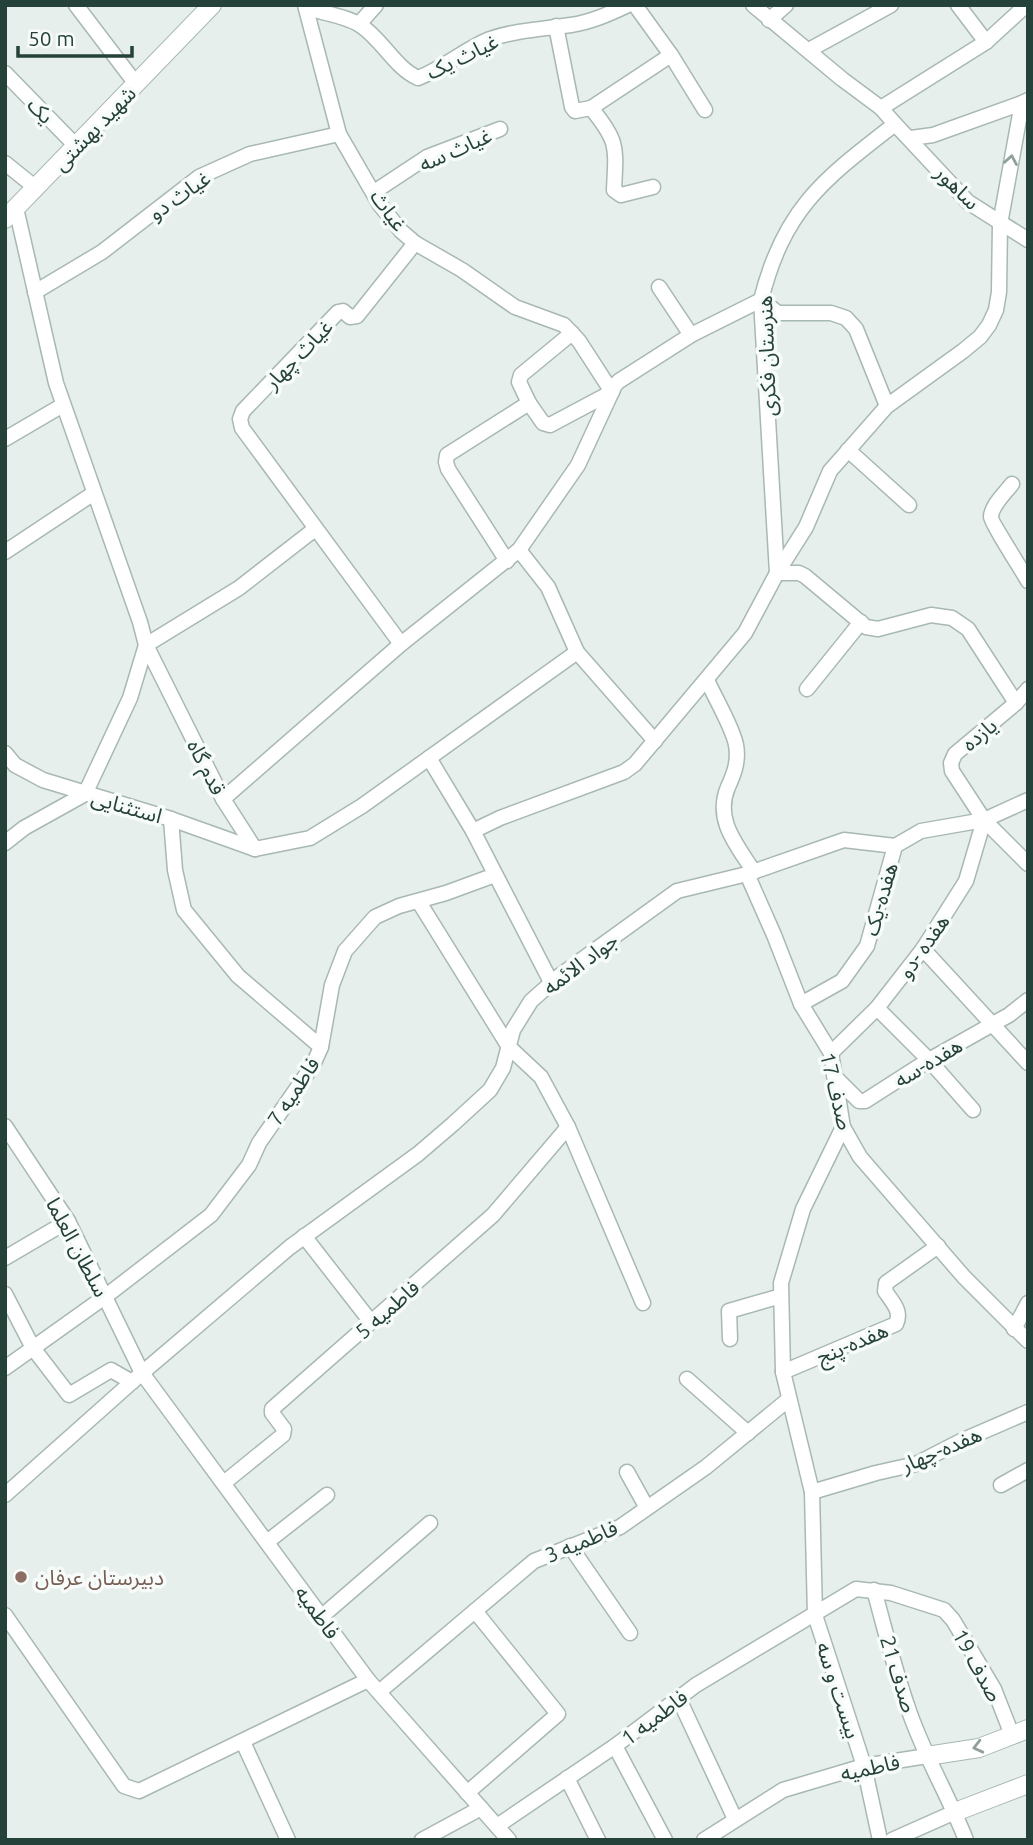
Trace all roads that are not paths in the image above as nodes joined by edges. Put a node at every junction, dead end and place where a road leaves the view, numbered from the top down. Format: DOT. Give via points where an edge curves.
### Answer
graph roads {
  1 [pos="76,5"];
  2 [pos="212,5"];
  3 [pos="376,5"];
  4 [pos="628,5"];
  5 [pos="635,5"];
  6 [pos="753,5"];
  7 [pos="786,5"];
  8 [pos="891,5"];
  9 [pos="958,5"];
  10 [pos="306,7"];
  11 [pos="1021,10"];
  12 [pos="769,20"];
  13 [pos="359,24"];
  14 [pos="556,26"];
  15 [pos="986,42"];
  16 [pos="808,50"];
  17 [pos="671,55"];
  18 [pos="5,73"];
  19 [pos="136,84"];
  20 [pos="1025,101"];
  21 [pos="591,108"];
  22 [pos="881,108"];
  23 [pos="705,110"];
  24 [pos="895,124"];
  25 [pos="500,129"];
  26 [pos="339,134"];
  27 [pos="911,138"];
  28 [pos="76,146"];
  29 [pos="5,163"];
  30 [pos="653,187"];
  31 [pos="36,188"];
  32 [pos="374,192"];
  33 [pos="11,214"];
  34 [pos="1000,224"];
  35 [pos="1028,240"];
  36 [pos="415,243"];
  37 [pos="659,287"];
  38 [pos="35,292"];
  39 [pos="761,300"];
  40 [pos="572,333"];
  41 [pos="691,335"];
  42 [pos="612,392"];
  43 [pos="528,403"];
  44 [pos="63,405"];
  45 [pos="887,406"];
  46 [pos="5,439"];
  47 [pos="848,450"];
  48 [pos="1012,484"];
  49 [pos="94,493"];
  50 [pos="909,505"];
  51 [pos="316,529"];
  52 [pos="519,550"];
  53 [pos="5,552"];
  54 [pos="507,561"];
  55 [pos="777,573"];
  56 [pos="1028,581"];
  57 [pos="861,622"];
  58 [pos="401,644"];
  59 [pos="145,645"];
  60 [pos="577,652"];
  61 [pos="707,680"];
  62 [pos="807,689"];
  63 [pos="1028,689"];
  64 [pos="1016,703"];
  65 [pos="655,741"];
  66 [pos="5,753"];
  67 [pos="429,758"];
  68 [pos="85,794"];
  69 [pos="223,799"];
  70 [pos="1028,800"];
  71 [pos="171,819"];
  72 [pos="984,820"];
  73 [pos="473,831"];
  74 [pos="5,843"];
  75 [pos="895,846"];
  76 [pos="255,849"];
  77 [pos="1028,864"];
  78 [pos="750,873"];
  79 [pos="495,875"];
  80 [pos="419,902"];
  81 [pos="923,949"];
  82 [pos="551,982"];
  83 [pos="1028,1000"];
  84 [pos="801,1004"];
  85 [pos="877,1008"];
  86 [pos="993,1024"];
  87 [pos="321,1047"];
  88 [pos="509,1047"];
  89 [pos="831,1053"];
  90 [pos="929,1060"];
  91 [pos="1028,1063"];
  92 [pos="834,1076"];
  93 [pos="973,1110"];
  94 [pos="5,1126"];
  95 [pos="568,1127"];
  96 [pos="843,1127"];
  97 [pos="68,1221"];
  98 [pos="304,1236"];
  99 [pos="939,1246"];
  100 [pos="5,1258"];
  101 [pos="5,1294"];
  102 [pos="106,1296"];
  103 [pos="781,1296"];
  104 [pos="643,1303"];
  105 [pos="1028,1303"];
  106 [pos="371,1322"];
  107 [pos="1014,1329"];
  108 [pos="730,1339"];
  109 [pos="1028,1341"];
  110 [pos="33,1348"];
  111 [pos="5,1368"];
  112 [pos="783,1372"];
  113 [pos="137,1377"];
  114 [pos="687,1379"];
  115 [pos="789,1399"];
  116 [pos="1028,1412"];
  117 [pos="748,1433"];
  118 [pos="1028,1470"];
  119 [pos="627,1472"];
  120 [pos="225,1482"];
  121 [pos="1001,1485"];
  122 [pos="812,1492"];
  123 [pos="5,1495"];
  124 [pos="327,1495"];
  125 [pos="647,1508"];
  126 [pos="430,1523"];
  127 [pos="267,1542"];
  128 [pos="570,1546"];
  129 [pos="874,1590"];
  130 [pos="475,1611"];
  131 [pos="5,1615"];
  132 [pos="815,1615"];
  133 [pos="321,1617"];
  134 [pos="630,1633"];
  135 [pos="369,1681"];
  136 [pos="379,1692"];
  137 [pos="679,1699"];
  138 [pos="1020,1732"];
  139 [pos="243,1742"];
  140 [pos="615,1746"];
  141 [pos="926,1756"];
  142 [pos="864,1766"];
  143 [pos="567,1778"];
  144 [pos="1028,1784"];
  145 [pos="467,1793"];
  146 [pos="481,1808"];
  147 [pos="955,1812"];
  148 [pos="735,1819"];
  149 [pos="497,1826"];
  150 [pos="288,1840"];
  151 [pos="422,1840"];
  152 [pos="509,1840"];
  153 [pos="598,1840"];
  154 [pos="664,1840"];
  155 [pos="704,1840"];
  156 [pos="880,1840"];
  157 [pos="892,1840"];
  158 [pos="966,1840"];
  1 -- 19 [label="street"];
  2 -- 19 [label="street, شهید بهشتی"];
  3 -- 13 [label="street"];
  4 -- 14 [label="street" via="605,16"];
  5 -- 17 [label="street"];
  6 -- 12 [label="street"];
  7 -- 12 [label="street"];
  8 -- 16 [label="street"];
  9 -- 15 [label="street"];
  10 -- 13 [label="street, غیاث یک"];
  10 -- 26 [label="street, غیاث"];
  11 -- 15 [label="street"];
  12 -- 16 [label="street"];
  13 -- 14 [label="street, غیاث یک" via="418,78 489,40"];
  14 -- 21 [label="street" via="572,107 575,111"];
  15 -- 22 [label="street"];
  16 -- 22 [label="street"];
  17 -- 21 [label="street"];
  17 -- 23 [label="street"];
  18 -- 28 [label="street, یک"];
  19 -- 28 [label="street, شهید بهشتی"];
  20 -- 27 [label="street" via="933,135"];
  34 -- 20 [label="street, one-way"];
  21 -- 30 [label="street" via="612,137 616,193"];
  22 -- 24 [label="street"];
  24 -- 27 [label="street, ساهور"];
  24 -- 39 [label="street, هنرستان فکری" via="811,195 792,220 768,272"];
  25 -- 32 [label="street, غیاث سه" via="427,157"];
  26 -- 32 [label="street, غیاث"];
  26 -- 38 [label="street, غیاث دو" via="250,154 199,177 102,252"];
  27 -- 34 [label="street, ساهور" via="968,202"];
  28 -- 31 [label="street, شهید بهشتی"];
  29 -- 31 [label="street"];
  31 -- 33 [label="street, شهید بهشتی"];
  32 -- 36 [label="street, غیاث"];
  33 -- 38 [label="street, قدم گاه"];
  34 -- 35 [label="street, ساهور"];
  34 -- 45 [label="street" via="999,292 989,325 963,351"];
  36 -- 40 [label="street, غیاث" via="515,307"];
  36 -- 51 [label="street, غیاث چهار" via="357,316 338,312 240,419"];
  37 -- 41 [label="street"];
  38 -- 44 [label="street, قدم گاه"];
  39 -- 41 [label="street"];
  39 -- 45 [label="street" via="778,313 831,313 846,318 856,329"];
  39 -- 55 [label="street, هنرستان فکری"];
  40 -- 42 [label="street"];
  40 -- 43 [label="street" via="521,374 519,382"];
  41 -- 42 [label="street" via="623,377"];
  42 -- 43 [label="street" via="550,425"];
  42 -- 52 [label="street" via="578,465"];
  43 -- 54 [label="street" via="447,455 446,462"];
  44 -- 46 [label="street"];
  44 -- 49 [label="street, قدم گاه"];
  45 -- 47 [label="street"];
  47 -- 50 [label="street"];
  47 -- 55 [label="street" via="830,471 806,527"];
  48 -- 56 [label="street" via="991,517"];
  49 -- 53 [label="street"];
  49 -- 59 [label="street, قدم گاه"];
  51 -- 58 [label="street"];
  51 -- 59 [label="street" via="239,588"];
  52 -- 54 [label="street"];
  52 -- 60 [label="street" via="548,587"];
  54 -- 58 [label="street"];
  55 -- 57 [label="street" via="799,573"];
  55 -- 61 [label="street" via="745,632"];
  57 -- 62 [label="street"];
  57 -- 64 [label="street" via="878,629 931,615 952,618 968,629"];
  58 -- 69 [label="street"];
  59 -- 68 [label="street" via="130,698"];
  59 -- 69 [label="street, قدم گاه"];
  60 -- 65 [label="street"];
  60 -- 67 [label="street"];
  61 -- 65 [label="street"];
  61 -- 78 [label="street, صدف 17" via="736,744 734,775 723,811 725,825"];
  63 -- 64 [label="street, یازده"];
  64 -- 72 [label="street, یازده" via="951,763"];
  65 -- 73 [label="street" via="624,772"];
  66 -- 68 [label="street, استثنایی" via="15,765 43,780"];
  67 -- 73 [label="street"];
  67 -- 76 [label="street" via="310,838"];
  68 -- 71 [label="street, استثنایی"];
  68 -- 74 [label="street"];
  69 -- 76 [label="street, قدم گاه"];
  70 -- 72 [label="street"];
  71 -- 76 [label="street, استثنایی"];
  71 -- 87 [label="street" via="184,910 238,976"];
  72 -- 75 [label="street" via="921,831"];
  72 -- 77 [label="street"];
  72 -- 81 [label="street, هفده -دو" via="966,881"];
  73 -- 79 [label="street"];
  75 -- 78 [label="street, جواد الائمه" via="844,840"];
  75 -- 84 [label="street, هفده-یک" via="867,946 842,981"];
  78 -- 82 [label="street, جواد الائمه" via="677,891"];
  78 -- 84 [label="street, صدف 17"];
  79 -- 80 [label="street, فاطمیه 7"];
  79 -- 82 [label="street"];
  80 -- 87 [label="street, فاطمیه 7" via="375,918 345,951 332,985"];
  80 -- 88 [label="street"];
  81 -- 85 [label="street, هفده -دو"];
  81 -- 86 [label="street"];
  82 -- 88 [label="street, جواد الائمه" via="520,1017"];
  83 -- 86 [label="street, هفده-سه"];
  84 -- 89 [label="street, صدف 17"];
  85 -- 89 [label="street, هفده -دو"];
  85 -- 90 [label="street"];
  86 -- 90 [label="street, هفده-سه"];
  86 -- 91 [label="street"];
  87 -- 102 [label="street, فاطمیه 7" via="249,1165 211,1215"];
  88 -- 95 [label="street" via="541,1077"];
  88 -- 98 [label="street, جواد الائمه" via="490,1090 418,1154"];
  89 -- 92 [label="street, صدف 17"];
  90 -- 92 [label="street, هفده-سه" via="865,1101 859,1101"];
  90 -- 93 [label="street"];
  92 -- 96 [label="street, صدف 17"];
  94 -- 97 [label="street, سلطان العلما"];
  95 -- 104 [label="street"];
  95 -- 106 [label="street, فاطمیه 5" via="493,1215"];
  96 -- 99 [label="street, صدف 17" via="860,1157"];
  96 -- 103 [label="street, بیست و سه" via="803,1209"];
  97 -- 100 [label="street"];
  97 -- 102 [label="street, سلطان العلما"];
  98 -- 106 [label="street"];
  98 -- 113 [label="street, جواد الائمه"];
  99 -- 107 [label="street, صدف 17"];
  99 -- 112 [label="street, هفده-پنج" via="886,1283 899,1311 896,1324"];
  101 -- 110 [label="street"];
  102 -- 110 [label="street, فاطمیه 7"];
  102 -- 113 [label="street, سلطان العلما"];
  103 -- 108 [label="street" via="729,1311"];
  103 -- 112 [label="street, بیست و سه"];
  105 -- 107 [label="street"];
  106 -- 120 [label="street, فاطمیه 5" via="272,1409 283,1435"];
  107 -- 109 [label="street, صدف 17"];
  110 -- 111 [label="street, فاطمیه 7"];
  110 -- 113 [label="street" via="69,1395 111,1370"];
  112 -- 115 [label="street, بیست و سه"];
  113 -- 120 [label="street, فاطمیه"];
  113 -- 123 [label="street"];
  114 -- 117 [label="street"];
  115 -- 117 [label="street, فاطمیه 3"];
  115 -- 122 [label="street, بیست و سه"];
  116 -- 122 [label="street, هفده-چهار" via="916,1464"];
  117 -- 125 [label="street, فاطمیه 3"];
  118 -- 121 [label="street"];
  119 -- 125 [label="street"];
  120 -- 127 [label="street, فاطمیه"];
  122 -- 132 [label="street, بیست و سه"];
  124 -- 127 [label="street"];
  125 -- 128 [label="street, فاطمیه 3" via="620,1527"];
  126 -- 133 [label="street"];
  127 -- 133 [label="street, فاطمیه"];
  128 -- 130 [label="street, فاطمیه 3" via="534,1561"];
  128 -- 134 [label="street"];
  129 -- 132 [label="street, صدف 19" via="848,1592"];
  129 -- 138 [label="street, صدف 19" via="944,1611"];
  129 -- 141 [label="street, صدف 21"];
  130 -- 136 [label="street, فاطمیه 3"];
  130 -- 145 [label="street" via="558,1714"];
  131 -- 139 [label="street" via="124,1786 139,1791 153,1786"];
  132 -- 137 [label="street, فاطمیه 1"];
  132 -- 142 [label="street, بیست و سه"];
  133 -- 135 [label="street, فاطمیه"];
  135 -- 136 [label="street, فاطمیه"];
  135 -- 139 [label="street"];
  136 -- 145 [label="street, فاطمیه"];
  137 -- 140 [label="street, فاطمیه 1"];
  137 -- 148 [label="street"];
  138 -- 141 [label="street, one-way" via="979,1748"];
  139 -- 150 [label="street"];
  140 -- 143 [label="street, فاطمیه 1"];
  140 -- 154 [label="street"];
  141 -- 142 [label="street, فاطمیه"];
  141 -- 147 [label="street, صدف 21"];
  142 -- 148 [label="street, فاطمیه" via="783,1790"];
  142 -- 156 [label="street, بیست و سه"];
  143 -- 149 [label="street, فاطمیه 1"];
  143 -- 153 [label="street"];
  144 -- 147 [label="street"];
  145 -- 146 [label="street, فاطمیه"];
  146 -- 149 [label="street, فاطمیه"];
  146 -- 151 [label="street"];
  147 -- 157 [label="street"];
  147 -- 158 [label="street, صدف 21"];
  148 -- 155 [label="street, فاطمیه"];
  149 -- 152 [label="street, فاطمیه"];
}
